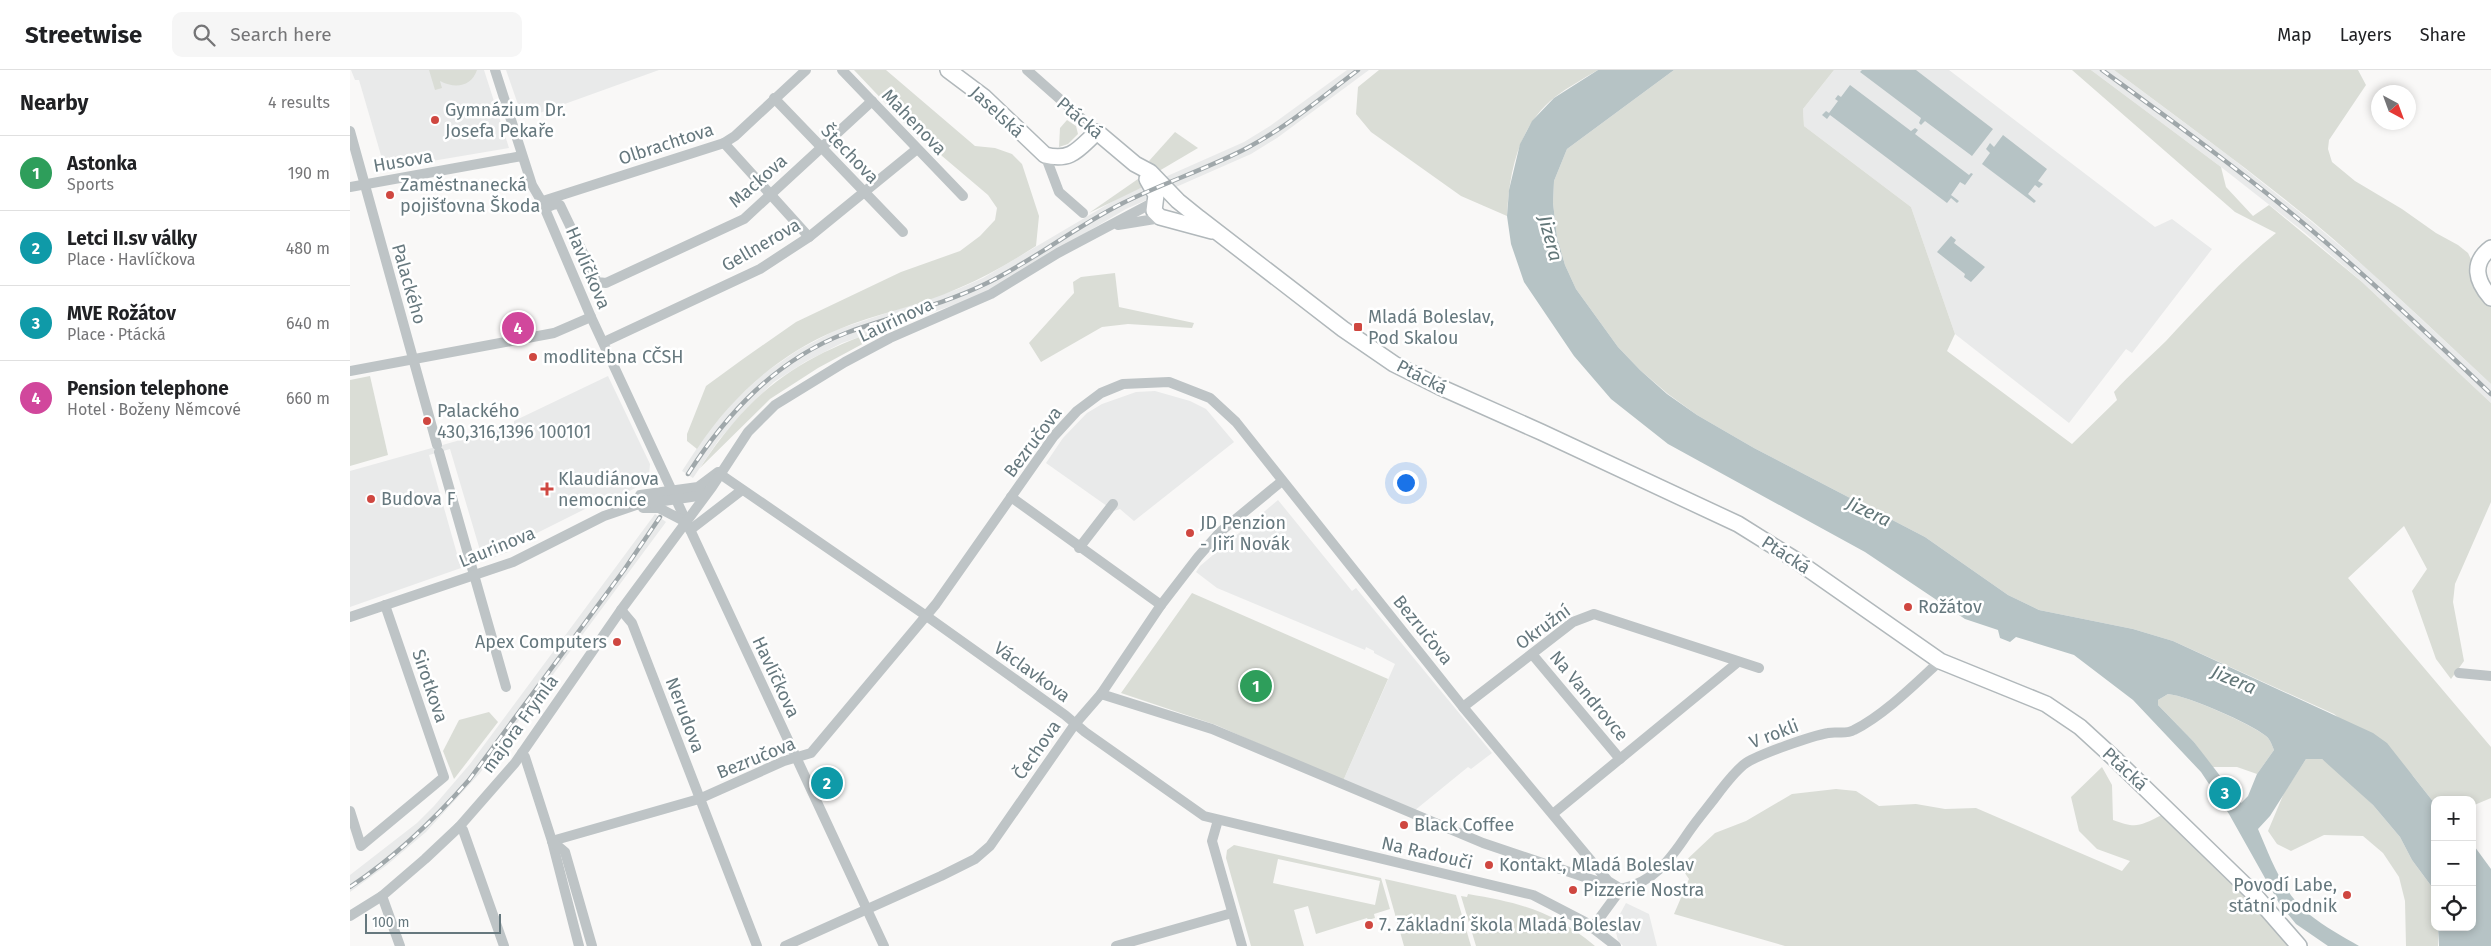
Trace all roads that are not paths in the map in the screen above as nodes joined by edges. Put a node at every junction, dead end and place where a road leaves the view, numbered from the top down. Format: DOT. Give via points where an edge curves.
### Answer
graph roads {
  1 [pos="495,70"];
  2 [pos="806,70"];
  3 [pos="842,70"];
  4 [pos="948,70"];
  5 [pos="1027,70"];
  6 [pos="774,98"];
  7 [pos="872,101"];
  8 [pos="350,131"];
  9 [pos="1097,132"];
  10 [pos="724,143"];
  11 [pos="821,147"];
  12 [pos="917,149"];
  13 [pos="1045,155"];
  14 [pos="522,156"];
  15 [pos="1135,164"];
  16 [pos="364,184"];
  17 [pos="350,187"];
  18 [pos="771,193"];
  19 [pos="864,193"];
  20 [pos="963,196"];
  21 [pos="1178,201"];
  22 [pos="1156,202"];
  23 [pos="544,205"];
  24 [pos="1083,213"];
  25 [pos="1167,219"];
  26 [pos="1110,226"];
  27 [pos="903,232"];
  28 [pos="1221,233"];
  29 [pos="809,237"];
  30 [pos="2491,248"];
  31 [pos="2491,298"];
  32 [pos="591,317"];
  33 [pos="604,342"];
  34 [pos="414,360"];
  35 [pos="350,372"];
  36 [pos="727,463"];
  37 [pos="664,470"];
  38 [pos="720,474"];
  39 [pos="1282,481"];
  40 [pos="712,487"];
  41 [pos="690,489"];
  42 [pos="742,490"];
  43 [pos="640,495"];
  44 [pos="675,495"];
  45 [pos="1011,497"];
  46 [pos="1112,504"];
  47 [pos="619,512"];
  48 [pos="604,516"];
  49 [pos="688,526"];
  50 [pos="1079,548"];
  51 [pos="476,575"];
  52 [pos="385,605"];
  53 [pos="1160,605"];
  54 [pos="621,610"];
  55 [pos="925,615"];
  56 [pos="350,617"];
  57 [pos="1532,654"];
  58 [pos="1940,661"];
  59 [pos="1738,662"];
  60 [pos="1759,668"];
  61 [pos="2458,673"];
  62 [pos="2491,676"];
  63 [pos="506,687"];
  64 [pos="1101,694"];
  65 [pos="1463,707"];
  66 [pos="1075,724"];
  67 [pos="522,752"];
  68 [pos="796,757"];
  69 [pos="1620,759"];
  70 [pos="699,799"];
  71 [pos="350,812"];
  72 [pos="1554,813"];
  73 [pos="1218,820"];
  74 [pos="459,827"];
  75 [pos="552,841"];
  76 [pos="1621,890"];
  77 [pos="382,896"];
  78 [pos="867,909"];
  79 [pos="1232,913"];
  80 [pos="350,916"];
  81 [pos="1593,927"];
  82 [pos="400,946"];
  83 [pos="504,946"];
  84 [pos="579,946"];
  85 [pos="592,946"];
  86 [pos="757,946"];
  87 [pos="785,946"];
  88 [pos="884,946"];
  89 [pos="1116,946"];
  90 [pos="1242,946"];
  91 [pos="1616,946"];
  92 [pos="2299,946"];
  1 -- 14 [label="street, Havlíčkova"];
  2 -- 6 [label="street, Olbrachtova"];
  3 -- 7 [label="street, Mahenova"];
  4 -- 13 [label="street, Jaselská" via="984,97"];
  5 -- 9 [label="street, Ptácká"];
  6 -- 10 [label="street, Olbrachtova"];
  6 -- 11 [label="street, Štechova"];
  7 -- 11 [label="street, Mackova"];
  7 -- 12 [label="street, Mahenova"];
  8 -- 16 [label="street, Palackého"];
  9 -- 13 [label="street" via="1069,156 1055,158"];
  9 -- 15 [label="street, Ptácká"];
  10 -- 18 [label="street"];
  10 -- 23 [label="street, Olbrachtova"];
  11 -- 18 [label="street, Mackova"];
  11 -- 19 [label="street, Štechova"];
  12 -- 19 [label="street, Gellnerova"];
  12 -- 20 [label="street, Mahenova"];
  13 -- 24 [label="street, Jaselská" via="1059,192"];
  14 -- 16 [label="street, Husova"];
  14 -- 23 [label="street, Havlíčkova" via="532,185"];
  15 -- 21 [label="street, Ptácká" via="1150,172"];
  15 -- 22 [label="street, Ptácká" via="1154,189"];
  16 -- 17 [label="street, Husova"];
  16 -- 34 [label="street, Palackého"];
  18 -- 23 [label="street, Mackova" via="744,219 606,284 597,282 563,209 555,204"];
  18 -- 29 [label="street"];
  19 -- 27 [label="street, Štechova"];
  19 -- 29 [label="street, Gellnerova"];
  21 -- 22 [label="street" via="1165,198"];
  21 -- 25 [label="street" via="1180,212"];
  21 -- 28 [label="street, Ptácká"];
  22 -- 25 [label="street" via="1154,211"];
  22 -- 26 [label="street, Laurinova"];
  23 -- 32 [label="street, Havlíčkova"];
  25 -- 26 [label="street, Laurinova"];
  25 -- 28 [label="street, Ptácká"];
  26 -- 36 [label="street, Laurinova" via="991,294 890,338 807,384 775,405 754,424"];
  28 -- 58 [label="street, Ptácká" via="1379,355 1433,384 1738,524"];
  29 -- 33 [label="street, Gellnerova" via="760,269"];
  30 -- 31 [label="street" via="2476,266 2480,283"];
  32 -- 33 [label="street, Havlíčkova"];
  32 -- 34 [label="street" via="554,334"];
  33 -- 37 [label="street, Havlíčkova"];
  34 -- 35 [label="street"];
  34 -- 51 [label="street, Palackého"];
  36 -- 38 [label="street, Laurinova"];
  36 -- 41 [label="street" via="704,484"];
  37 -- 41 [label="street" via="676,483"];
  37 -- 43 [label="street" via="655,487"];
  37 -- 44 [label="street, Havlíčkova"];
  38 -- 40 [label="street, Laurinova"];
  38 -- 42 [label="street, Václavkova"];
  39 -- 45 [label="street, Bezručova" via="1236,422 1210,398 1169,382 1146,382 1123,384 1101,393 1076,410"];
  39 -- 53 [label="street, Čechova" via="1220,532"];
  39 -- 65 [label="street, Bezručova"];
  40 -- 44 [label="street" via="698,496"];
  40 -- 49 [label="street, majora Frymla"];
  41 -- 44 [label="street"];
  42 -- 49 [label="street"];
  42 -- 55 [label="street, Václavkova"];
  43 -- 44 [label="street"];
  43 -- 48 [label="street"];
  44 -- 47 [label="street, Laurinova"];
  44 -- 49 [label="street, Havlíčkova"];
  45 -- 50 [label="street"];
  45 -- 55 [label="street, Bezručova"];
  46 -- 50 [label="street"];
  47 -- 48 [label="street, Laurinova"];
  47 -- 49 [label="street" via="659,508"];
  48 -- 51 [label="street, Laurinova" via="513,562"];
  49 -- 54 [label="street, majora Frymla"];
  49 -- 68 [label="street, Havlíčkova"];
  50 -- 53 [label="street"];
  51 -- 52 [label="street, Laurinova"];
  51 -- 63 [label="street, Palackého"];
  52 -- 56 [label="street, Laurinova"];
  52 -- 71 [label="street, Sirotkova" via="444,777 361,846"];
  53 -- 64 [label="street, Čechova"];
  54 -- 67 [label="street, majora Frymla"];
  54 -- 70 [label="street, Nerudova" via="632,623"];
  55 -- 66 [label="street, Václavkova"];
  55 -- 68 [label="street, Bezručova" via="817,746 806,756"];
  57 -- 59 [label="street, Okružní" via="1573,622 1594,614"];
  57 -- 65 [label="street, Okružní"];
  57 -- 69 [label="street, Na Vandrovce"];
  58 -- 76 [label="street, V rokli" via="1900,698 1854,731 1810,737 1746,763 1688,832 1673,857 1656,874"];
  58 -- 92 [label="street, Ptácká" via="2046,704 2080,727 2252,892"];
  59 -- 60 [label="street, Okružní"];
  59 -- 69 [label="street"];
  61 -- 62 [label="street"];
  64 -- 66 [label="street, Čechova"];
  64 -- 76 [label="street" via="1212,729 1474,840"];
  65 -- 72 [label="street, Bezručova"];
  66 -- 73 [label="street, Václavkova" via="1191,808"];
  66 -- 78 [label="street, Čechova" via="990,846 975,859 950,872"];
  67 -- 74 [label="street, majora Frymla"];
  67 -- 75 [label="street"];
  68 -- 70 [label="street, Bezručova"];
  68 -- 78 [label="street, Havlíčkova"];
  69 -- 72 [label="street"];
  70 -- 75 [label="street, Bezručova"];
  70 -- 86 [label="street, Nerudova"];
  72 -- 76 [label="street, Bezručova" via="1608,880"];
  73 -- 79 [label="street" via="1212,841"];
  73 -- 81 [label="street, Na Radouči" via="1525,893"];
  74 -- 77 [label="street, majora Frymla"];
  74 -- 83 [label="street" via="463,830"];
  75 -- 84 [label="street"];
  75 -- 85 [label="street" via="564,852"];
  76 -- 81 [label="street"];
  77 -- 80 [label="street, majora Frymla"];
  77 -- 82 [label="street"];
  78 -- 87 [label="street, Čechova"];
  78 -- 88 [label="street, Havlíčkova"];
  79 -- 89 [label="street"];
  79 -- 90 [label="street"];
  81 -- 91 [label="street, Na Radouči"];
}
